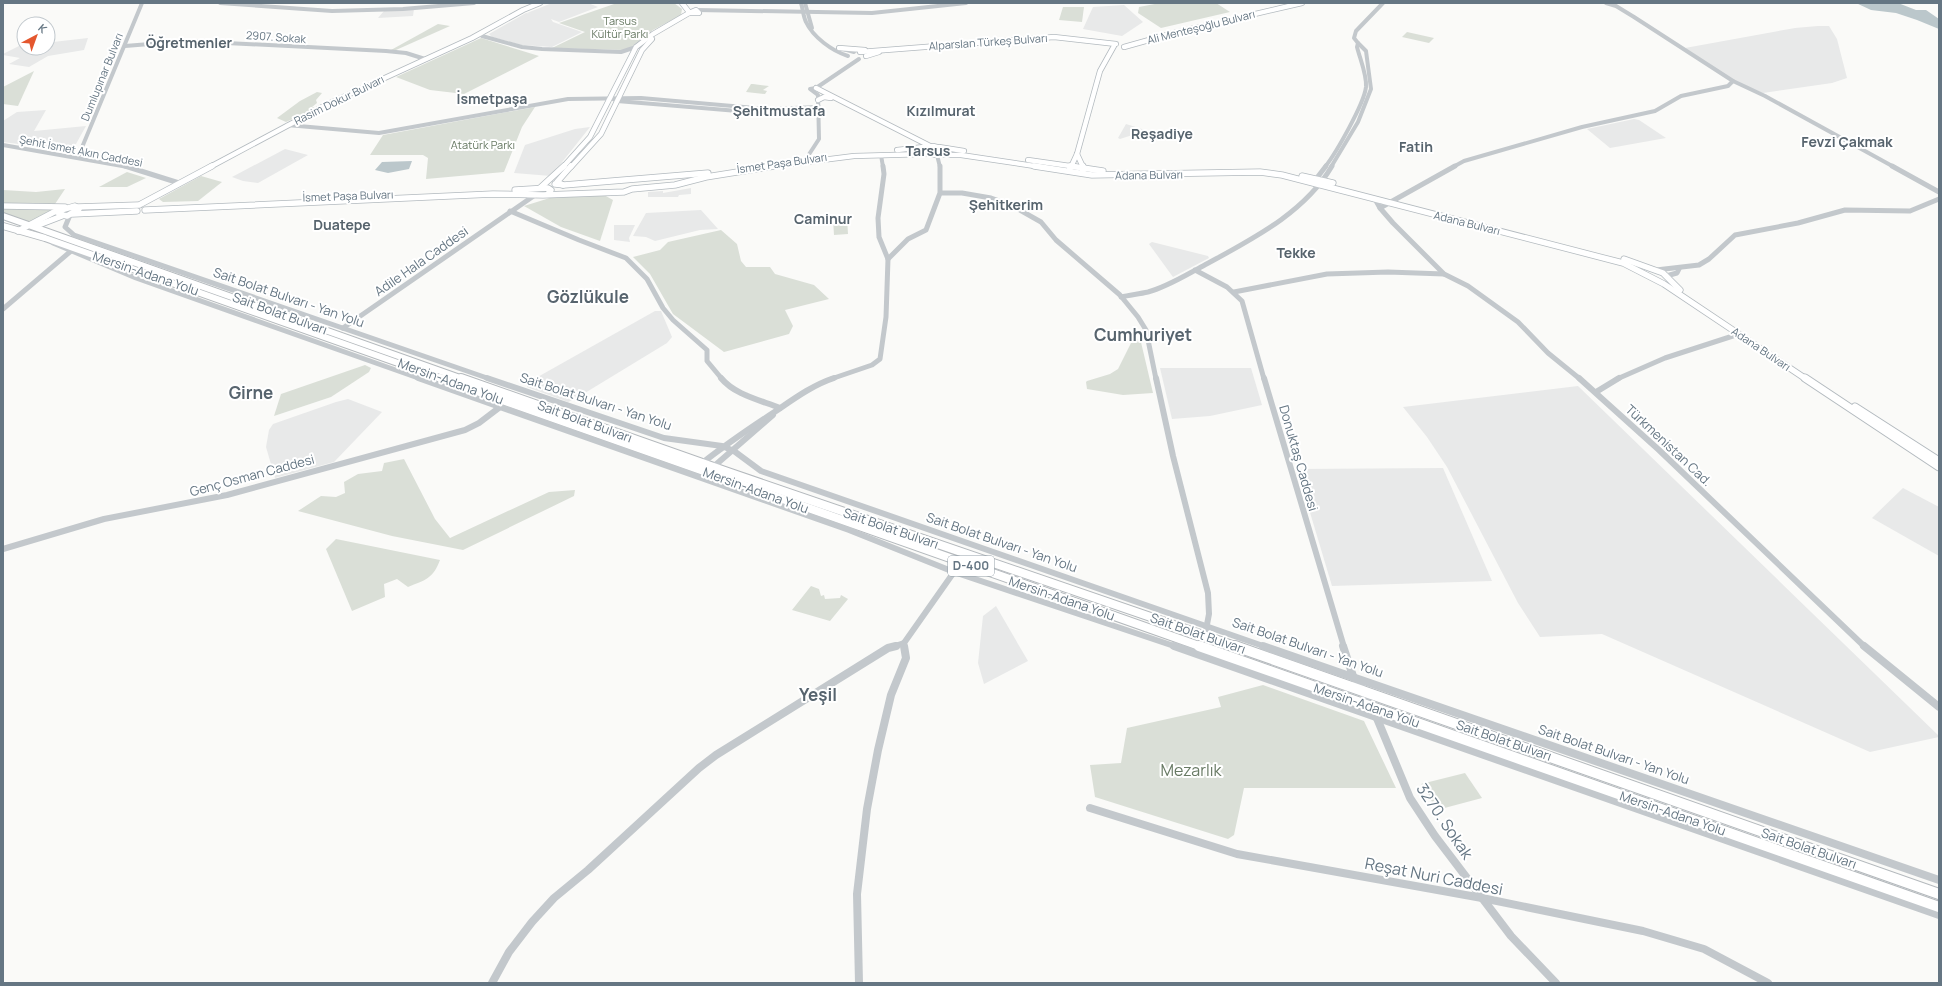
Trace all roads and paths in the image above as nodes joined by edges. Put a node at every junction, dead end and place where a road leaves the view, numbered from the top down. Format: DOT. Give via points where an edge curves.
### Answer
graph roads {
  1 [pos="142,3"];
  2 [pos="220,3"];
  3 [pos="474,3"];
  4 [pos="540,3"];
  5 [pos="546,3"];
  6 [pos="682,3"];
  7 [pos="688,3"];
  8 [pos="801,3"];
  9 [pos="806,3"];
  10 [pos="966,3"];
  11 [pos="1292,3"];
  12 [pos="1302,3"];
  13 [pos="1383,3"];
  14 [pos="1604,3"];
  15 [pos="804,11"];
  16 [pos="689,12"];
  17 [pos="696,12"];
  18 [pos="809,12"];
  19 [pos="482,36"];
  20 [pos="1358,43"];
  21 [pos="1116,45"];
  22 [pos="125,46"];
  23 [pos="636,47"];
  24 [pos="839,48"];
  25 [pos="871,50"];
  26 [pos="621,52"];
  27 [pos="854,52"];
  28 [pos="860,52"];
  29 [pos="848,56"];
  30 [pos="866,56"];
  31 [pos="425,59"];
  32 [pos="630,59"];
  33 [pos="857,59"];
  34 [pos="1731,83"];
  35 [pos="814,88"];
  36 [pos="609,97"];
  37 [pos="1764,98"];
  38 [pos="618,99"];
  39 [pos="818,100"];
  40 [pos="852,106"];
  41 [pos="819,109"];
  42 [pos="287,125"];
  43 [pos="294,125"];
  44 [pos="3,144"];
  45 [pos="930,146"];
  46 [pos="939,147"];
  47 [pos="927,154"];
  48 [pos="1077,154"];
  49 [pos="881,155"];
  50 [pos="937,155"];
  51 [pos="78,157"];
  52 [pos="806,161"];
  53 [pos="1069,170"];
  54 [pos="1083,172"];
  55 [pos="633,179"];
  56 [pos="611,180"];
  57 [pos="1323,181"];
  58 [pos="1316,182"];
  59 [pos="179,183"];
  60 [pos="556,183"];
  61 [pos="632,189"];
  62 [pos="549,191"];
  63 [pos="538,192"];
  64 [pos="609,192"];
  65 [pos="1939,192"];
  66 [pos="942,193"];
  67 [pos="1375,199"];
  68 [pos="1939,199"];
  69 [pos="1391,201"];
  70 [pos="140,204"];
  71 [pos="150,204"];
  72 [pos="3,206"];
  73 [pos="69,207"];
  74 [pos="77,207"];
  75 [pos="1380,208"];
  76 [pos="145,210"];
  77 [pos="137,211"];
  78 [pos="510,211"];
  79 [pos="62,213"];
  80 [pos="72,214"];
  81 [pos="3,216"];
  82 [pos="56,219"];
  83 [pos="3,226"];
  84 [pos="30,226"];
  85 [pos="18,231"];
  86 [pos="48,235"];
  87 [pos="71,251"];
  88 [pos="888,259"];
  89 [pos="1679,269"];
  90 [pos="1195,270"];
  91 [pos="1656,270"];
  92 [pos="1444,274"];
  93 [pos="1647,275"];
  94 [pos="1666,276"];
  95 [pos="1658,281"];
  96 [pos="1234,292"];
  97 [pos="1122,297"];
  98 [pos="3,309"];
  99 [pos="343,328"];
  100 [pos="1739,334"];
  101 [pos="1596,392"];
  102 [pos="500,407"];
  103 [pos="780,408"];
  104 [pos="722,446"];
  105 [pos="734,451"];
  106 [pos="1939,461"];
  107 [pos="700,466"];
  108 [pos="1939,468"];
  109 [pos="707,473"];
  110 [pos="689,474"];
  111 [pos="3,549"];
  112 [pos="954,572"];
  113 [pos="1207,626"];
  114 [pos="1205,635"];
  115 [pos="904,643"];
  116 [pos="1354,676"];
  117 [pos="1363,690"];
  118 [pos="1368,706"];
  119 [pos="1939,707"];
  120 [pos="1376,718"];
  121 [pos="1090,808"];
  122 [pos="1939,880"];
  123 [pos="1939,894"];
  124 [pos="1482,898"];
  125 [pos="1939,907"];
  126 [pos="1939,915"];
  127 [pos="492,983"];
  128 [pos="859,983"];
  129 [pos="1556,983"];
  130 [pos="1768,983"];
  1 -- 22 [label="street, Dumlupınar Bulvarı"];
  2 -- 3 [label="street" via="332,11"];
  4 -- 31 [label="main road, Rasim Dokur Bulvarı"];
  5 -- 19 [label="main road"];
  6 -- 16 [label="main road"];
  7 -- 17 [label="main road"];
  8 -- 15 [label="street"];
  9 -- 18 [label="street"];
  10 -- 18 [label="street" via="882,12"];
  11 -- 21 [label="main road, Ali Menteşoğlu Bulvarı"];
  12 -- 21 [label="main road, Ali Menteşoğlu Bulvarı" via="1124,47"];
  13 -- 20 [label="street" via="1356,31 1354,38"];
  14 -- 34 [label="street" via="1629,16"];
  15 -- 17 [label="street" via="705,9"];
  15 -- 18 [label="street"];
  15 -- 29 [label="street" via="807,25 814,34"];
  16 -- 17 [label="main road"];
  16 -- 23 [label="main road" via="652,34"];
  17 -- 38 [label="main road" via="661,32 647,44"];
  18 -- 24 [label="street" via="812,28"];
  19 -- 26 [label="street" via="534,48"];
  19 -- 43 [label="main road"];
  20 -- 57 [label="street" via="1366,51 1371,89 1358,122"];
  20 -- 58 [label="street" via="1366,89 1364,96 1334,155"];
  21 -- 25 [label="main road, Alparslan Türkeş Bulvarı" via="1054,37"];
  21 -- 30 [label="main road, Alparslan Türkeş Bulvarı" via="1049,39 886,51"];
  21 -- 48 [label="main road" via="1100,71"];
  22 -- 31 [label="street, 2907. Sokak" via="187,41 386,51 406,53"];
  22 -- 51 [label="street, Dumlupınar Bulvarı"];
  23 -- 26 [label="street"];
  23 -- 32 [label="main road"];
  24 -- 25 [label="main road"];
  24 -- 27 [label="street"];
  25 -- 28 [label="main road, Alparslan Türkeş Bulvarı"];
  26 -- 32 [label="street"];
  27 -- 28 [label="street"];
  27 -- 29 [label="street"];
  28 -- 30 [label="street"];
  29 -- 33 [label="street"];
  30 -- 33 [label="street"];
  31 -- 42 [label="main road, Rasim Dokur Bulvarı"];
  32 -- 36 [label="main road"];
  33 -- 35 [label="street"];
  34 -- 37 [label="street"];
  34 -- 65 [label="street" via="1765,96"];
  34 -- 69 [label="street" via="1728,86 1681,96 1655,111 1582,127 1464,161"];
  35 -- 39 [label="street"];
  35 -- 40 [label="main road"];
  36 -- 38 [label="street"];
  36 -- 43 [label="street" via="568,99 379,133"];
  36 -- 63 [label="main road" via="586,142"];
  38 -- 41 [label="street" via="737,109 762,114"];
  38 -- 60 [label="main road" via="601,134"];
  39 -- 40 [label="main road" via="826,96"];
  39 -- 41 [label="street"];
  40 -- 45 [label="main road"];
  41 -- 52 [label="street" via="819,139"];
  42 -- 43 [label="street"];
  42 -- 59 [label="main road, Rasim Dokur Bulvarı"];
  43 -- 71 [label="main road" via="190,179"];
  44 -- 51 [label="street, Şehit İsmet Akın Caddesi"];
  45 -- 46 [label="main road, Adana Bulvarı"];
  45 -- 47 [label="main road" via="924,150"];
  45 -- 52 [label="main road, İsmet Paşa Bulvarı"];
  46 -- 50 [label="main road" via="942,151"];
  46 -- 53 [label="main road, Adana Bulvarı"];
  47 -- 49 [label="main road, Adana Bulvarı"];
  47 -- 50 [label="main road, Adana Bulvarı"];
  48 -- 53 [label="main road"];
  48 -- 54 [label="main road"];
  49 -- 52 [label="main road, Adana Bulvarı"];
  49 -- 88 [label="street" via="884,174 878,218 879,237"];
  50 -- 53 [label="main road, Adana Bulvarı" via="961,155"];
  50 -- 66 [label="street" via="942,167"];
  51 -- 59 [label="street, Şehit İsmet Akın Caddesi" via="124,166"];
  52 -- 55 [label="main road, İsmet Paşa Bulvarı"];
  52 -- 61 [label="main road, İsmet Paşa Bulvarı" via="706,177 675,185"];
  53 -- 54 [label="main road, Adana Bulvarı"];
  54 -- 58 [label="main road, Adana Bulvarı" via="1262,169"];
  55 -- 56 [label="main road, İsmet Paşa Bulvarı"];
  55 -- 61 [label="main road" via="637,182"];
  56 -- 60 [label="main road, İsmet Paşa Bulvarı" via="564,185"];
  56 -- 64 [label="main road" via="602,188"];
  57 -- 58 [label="main road, Adana Bulvarı"];
  57 -- 69 [label="main road, Adana Bulvarı"];
  58 -- 67 [label="main road, Adana Bulvarı"];
  58 -- 90 [label="street" via="1299,205 1272,226"];
  59 -- 70 [label="main road, Rasim Dokur Bulvarı"];
  60 -- 62 [label="main road"];
  61 -- 64 [label="main road, İsmet Paşa Bulvarı"];
  62 -- 63 [label="main road, İsmet Paşa Bulvarı"];
  62 -- 64 [label="main road, İsmet Paşa Bulvarı"];
  62 -- 78 [label="street, Adile Hala Caddesi"];
  63 -- 71 [label="main road, İsmet Paşa Bulvarı"];
  63 -- 76 [label="main road, İsmet Paşa Bulvarı"];
  63 -- 78 [label="street, Adile Hala Caddesi"];
  66 -- 88 [label="street" via="926,230 908,239"];
  66 -- 97 [label="street" via="962,193 991,198 1024,211 1041,222 1056,240"];
  67 -- 69 [label="main road, Adana Bulvarı"];
  67 -- 75 [label="street, Türkmenistan Cad."];
  68 -- 89 [label="street" via="1910,211 1845,210 1798,223 1735,235 1710,259"];
  69 -- 75 [label="street"];
  69 -- 91 [label="main road, Adana Bulvarı"];
  69 -- 93 [label="main road, Adana Bulvarı" via="1623,263"];
  70 -- 71 [label="main road, İsmet Paşa Bulvarı"];
  70 -- 74 [label="main road, İsmet Paşa Bulvarı"];
  70 -- 77 [label="main road" via="134,208"];
  71 -- 76 [label="main road" via="150,208"];
  72 -- 73 [label="main road, İsmet Paşa Bulvarı"];
  73 -- 74 [label="main road, İsmet Paşa Bulvarı"];
  73 -- 79 [label="main road"];
  74 -- 80 [label="main road" via="78,211"];
  75 -- 92 [label="street, Türkmenistan Cad."];
  76 -- 77 [label="main road, İsmet Paşa Bulvarı"];
  77 -- 80 [label="main road, İsmet Paşa Bulvarı"];
  78 -- 99 [label="street, Adile Hala Caddesi"];
  78 -- 103 [label="street" via="631,260 644,274 662,307 672,319 707,350 707,361 728,386"];
  79 -- 80 [label="main road, İsmet Paşa Bulvarı"];
  79 -- 82 [label="main road"];
  79 -- 84 [label="main road"];
  80 -- 99 [label="street, Sait Bolat Bulvarı - Yan Yolu" via="65,227 74,235"];
  81 -- 84 [label="highway, D-400"];
  82 -- 84 [label="main road"];
  82 -- 86 [label="main road" via="47,227"];
  83 -- 85 [label="highway, Mersin-Adana Yolu / D-400"];
  84 -- 85 [label="main road"];
  84 -- 86 [label="highway, D-400"];
  85 -- 86 [label="highway, Mersin-Adana Yolu / D-400"];
  86 -- 87 [label="street" via="56,245"];
  86 -- 107 [label="highway, Mersin-Adana Yolu / D-400"];
  87 -- 98 [label="street"];
  87 -- 102 [label="street" via="136,278"];
  88 -- 103 [label="street" via="886,317 880,360 821,382"];
  89 -- 91 [label="street"];
  89 -- 94 [label="street" via="1677,273"];
  90 -- 96 [label="street, Donuktaş Caddesi"];
  90 -- 97 [label="street" via="1149,292"];
  91 -- 93 [label="main road" via="1648,271"];
  91 -- 94 [label="main road, Adana Bulvarı"];
  92 -- 96 [label="street" via="1327,274"];
  92 -- 101 [label="street, Türkmenistan Cad." via="1468,286 1518,322 1548,354"];
  93 -- 95 [label="main road, Adana Bulvarı"];
  94 -- 95 [label="main road" via="1666,280"];
  94 -- 106 [label="main road, Adana Bulvarı" via="1676,287 1708,309"];
  95 -- 100 [label="main road, Adana Bulvarı"];
  96 -- 116 [label="street, Donuktaş Caddesi" via="1242,301 1326,591"];
  97 -- 113 [label="street" via="1146,330 1173,456 1208,588 1210,604"];
  99 -- 104 [label="street, Sait Bolat Bulvarı - Yan Yolu" via="664,438"];
  100 -- 101 [label="street" via="1636,368"];
  100 -- 108 [label="main road, Adana Bulvarı"];
  101 -- 119 [label="street, Türkmenistan Cad." via="1869,650"];
  102 -- 110 [label="street"];
  102 -- 111 [label="street, Genç Osman Caddesi" via="465,430 227,495 104,519"];
  103 -- 104 [label="street"];
  103 -- 105 [label="street"];
  104 -- 105 [label="street, Sait Bolat Bulvarı - Yan Yolu"];
  104 -- 107 [label="street"];
  105 -- 109 [label="street"];
  105 -- 113 [label="street, Sait Bolat Bulvarı - Yan Yolu" via="761,471 785,480"];
  107 -- 109 [label="highway, Mersin-Adana Yolu / D-400"];
  107 -- 110 [label="street"];
  109 -- 110 [label="street"];
  109 -- 112 [label="street"];
  109 -- 114 [label="highway, Sait Bolat Bulvarı / D-400"];
  109 -- 118 [label="highway, Mersin-Adana Yolu / D-400"];
  112 -- 115 [label="street"];
  112 -- 120 [label="street" via="1107,622"];
  113 -- 114 [label="street"];
  113 -- 116 [label="street, Sait Bolat Bulvarı - Yan Yolu"];
  114 -- 117 [label="highway, Sait Bolat Bulvarı / D-400"];
  115 -- 127 [label="street" via="888,648 699,768 554,898 509,952"];
  115 -- 128 [label="street" via="906,658 891,695 867,809 857,894"];
  116 -- 117 [label="street, 3270. Sokak"];
  116 -- 122 [label="street, Sait Bolat Bulvarı - Yan Yolu"];
  117 -- 118 [label="street, 3270. Sokak"];
  117 -- 123 [label="highway, Sait Bolat Bulvarı / D-400"];
  118 -- 120 [label="street, 3270. Sokak"];
  118 -- 125 [label="highway, Mersin-Adana Yolu / D-400"];
  120 -- 124 [label="street, 3270. Sokak" via="1410,798"];
  120 -- 126 [label="street"];
  121 -- 124 [label="street, Reşat Nuri Caddesi" via="1237,854"];
  124 -- 129 [label="street, 3270. Sokak" via="1511,936"];
  124 -- 130 [label="street, Reşat Nuri Caddesi" via="1643,930 1704,950"];
}
